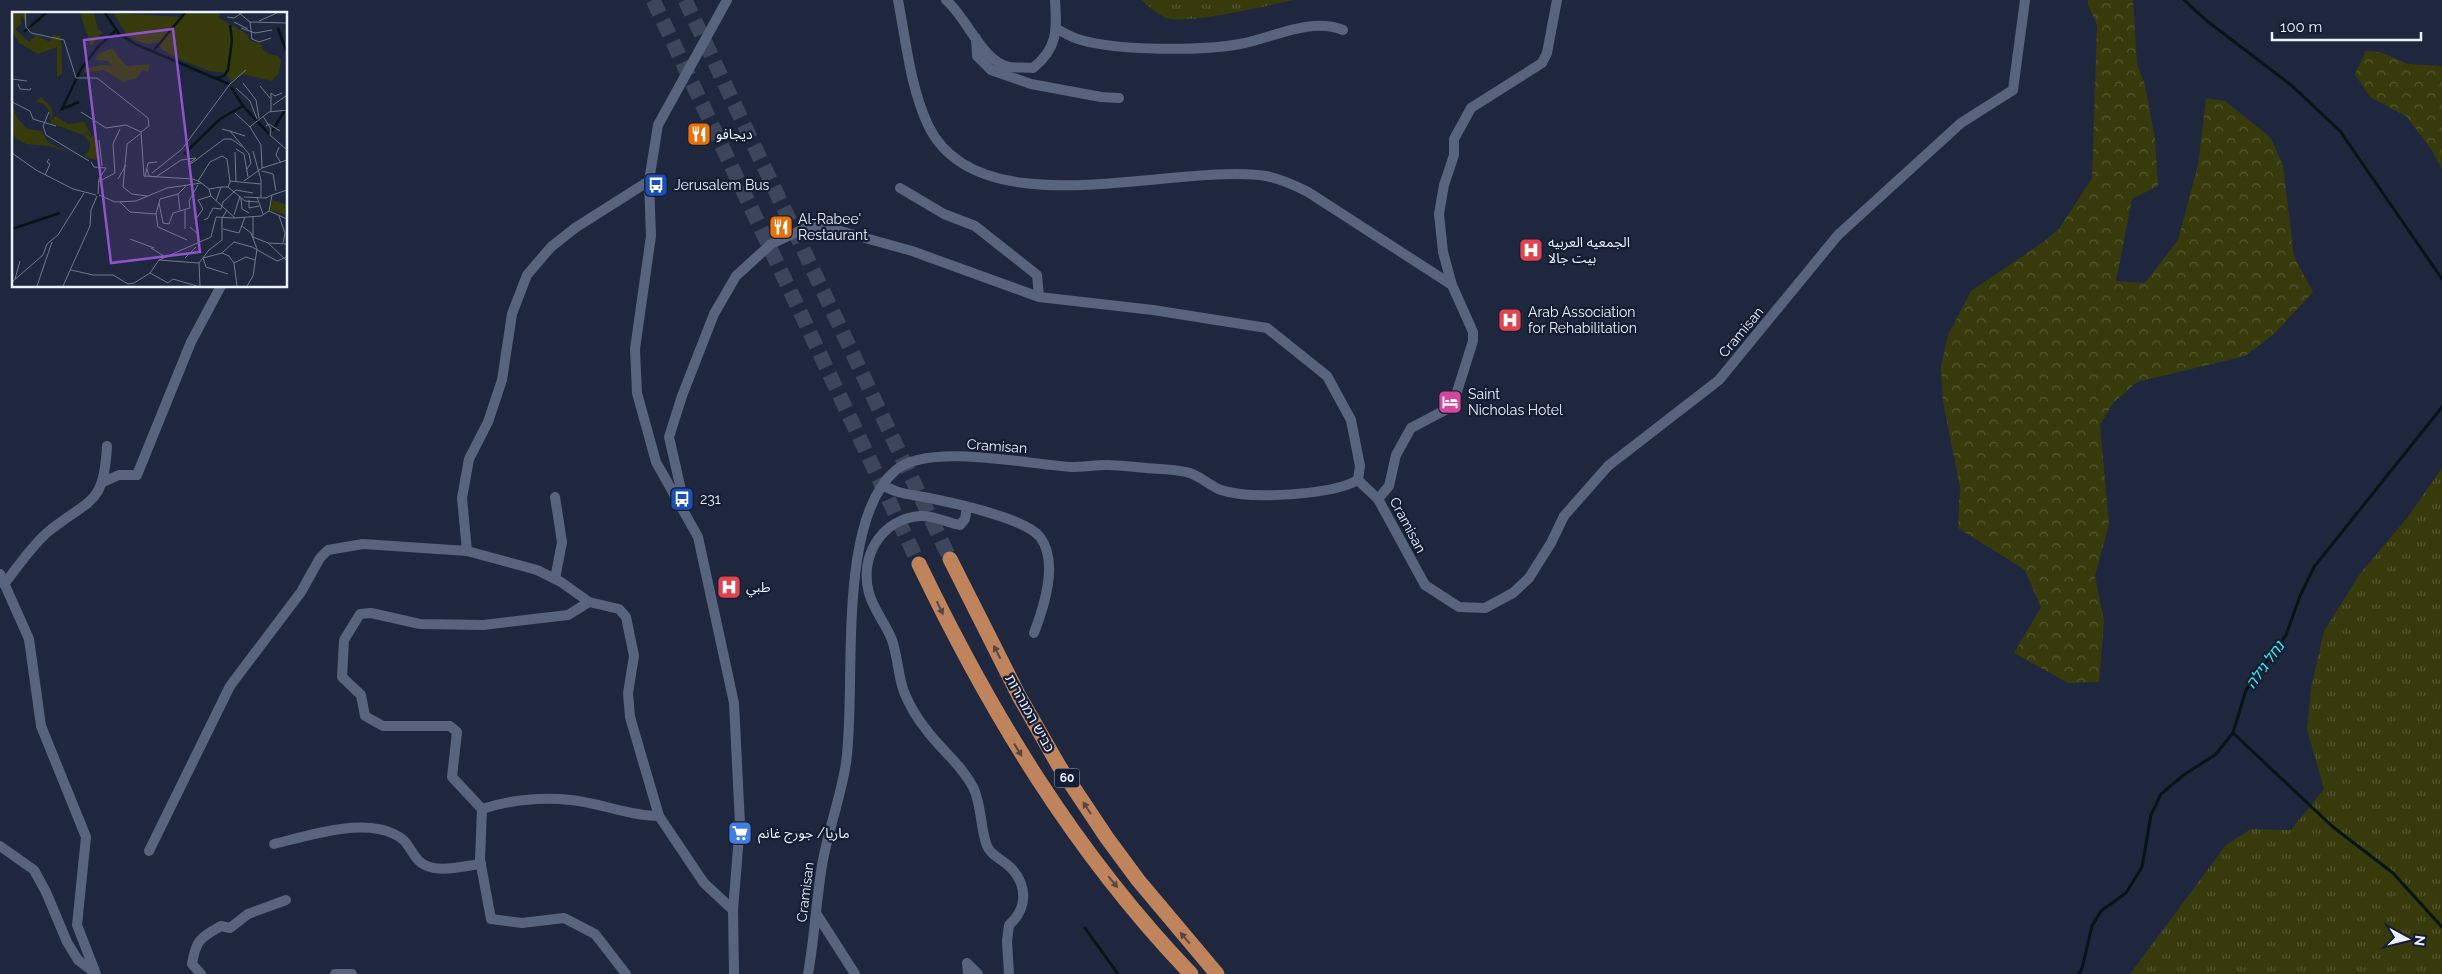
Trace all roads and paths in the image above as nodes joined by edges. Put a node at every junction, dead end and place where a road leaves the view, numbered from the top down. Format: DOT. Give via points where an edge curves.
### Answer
graph roads {
  1 [pos="727,0"];
  2 [pos="898,0"];
  3 [pos="946,0"];
  4 [pos="1055,0"];
  5 [pos="1557,0"];
  6 [pos="2025,0"];
  7 [pos="1057,29"];
  8 [pos="1343,30"];
  9 [pos="976,37"];
  10 [pos="1119,98"];
  11 [pos="649,181"];
  12 [pos="900,188"];
  13 [pos="1452,285"];
  14 [pos="220,288"];
  15 [pos="1039,297"];
  16 [pos="107,446"];
  17 [pos="1358,480"];
  18 [pos="103,482"];
  19 [pos="883,485"];
  20 [pos="554,496"];
  21 [pos="1378,499"];
  22 [pos="967,507"];
  23 [pos="686,512"];
  24 [pos="467,552"];
  25 [pos="950,560"];
  26 [pos="919,564"];
  27 [pos="0,574"];
  28 [pos="555,579"];
  29 [pos="4,584"];
  30 [pos="589,602"];
  31 [pos="1034,633"];
  32 [pos="482,809"];
  33 [pos="659,816"];
  34 [pos="274,844"];
  35 [pos="0,846"];
  36 [pos="149,851"];
  37 [pos="481,864"];
  38 [pos="286,900"];
  39 [pos="733,910"];
  40 [pos="816,913"];
  41 [pos="96,974"];
  42 [pos="201,974"];
  43 [pos="335,974"];
  44 [pos="352,974"];
  45 [pos="626,974"];
  46 [pos="734,974"];
  47 [pos="808,974"];
  48 [pos="855,974"];
  49 [pos="968,974"];
  50 [pos="978,974"];
  51 [pos="1009,974"];
  52 [pos="1191,974"];
  53 [pos="1217,974"];
  1 -- 11 [label="street" via="658,125"];
  2 -- 13 [label="street" via="914,84 928,125 943,146 965,165 989,176 1024,184 1090,184 1235,174 1283,180 1308,192"];
  3 -- 9 [label="street"];
  4 -- 7 [label="street"];
  5 -- 13 [label="street" via="1547,53 1542,63 1471,108 1454,138 1454,155 1439,214 1443,252"];
  6 -- 21 [label="street, Cramisan" via="2013,90 1961,122 1838,235 1719,380 1637,441 1603,471 1564,516 1529,578 1513,593 1485,608 1459,607 1425,585"];
  7 -- 8 [label="street" via="1081,40 1120,46 1190,49 1239,44 1313,26 1334,26"];
  7 -- 9 [label="street" via="1044,59 1033,68 1009,67 987,55"];
  9 -- 10 [label="street" via="977,56 991,70 1031,84"];
  11 -- 23 [label="street" via="652,236 635,349 637,393 656,462"];
  11 -- 24 [label="street" via="575,228 551,247 527,275 512,314 502,380 488,422 469,459 462,498"];
  12 -- 15 [label="street" via="944,214 976,226 1037,275"];
  13 -- 21 [label="street" via="1473,332 1462,382 1450,408 1411,428 1396,454 1389,486"];
  14 -- 18 [label="street" via="191,342 137,475 119,475"];
  15 -- 17 [label="street" via="1267,328 1327,376 1350,420 1360,466"];
  15 -- 23 [label="street" via="912,251 840,231 810,226 770,244 736,276 714,314 669,437"];
  16 -- 18 [label="street"];
  17 -- 19 [label="street, Cramisan" via="1314,494 1250,494 1222,490 1188,472 1108,465 1074,467 975,457 930,458 907,463 895,470"];
  17 -- 21 [label="street, Cramisan"];
  18 -- 29 [label="street" via="96,496 48,532"];
  19 -- 22 [label="street" via="896,492"];
  19 -- 40 [label="street, Cramisan" via="862,526 855,569 845,765 822,862"];
  20 -- 28 [label="street" via="562,542"];
  22 -- 31 [label="street" via="1018,523 1032,529 1041,538 1048,562 1048,576"];
  22 -- 51 [label="street" via="960,525 919,516 886,528 877,538 865,576 869,595 893,643 904,692 926,730 959,765 974,789 987,848 1013,870 1023,890 1024,905 1020,916 1009,925"];
  23 -- 39 [label="street" via="698,537 734,703 740,824"];
  24 -- 28 [label="street" via="537,570"];
  24 -- 36 [label="street" via="363,544 328,550 301,592 230,686"];
  53 -- 25 [label="highway, כביש המנהרות / 60, one-way" via="1138,880 1060,766 1019,696"];
  26 -- 52 [label="highway, כביש המנהרות / 60, one-way" via="956,640 1018,750 1102,869"];
  27 -- 29 [label="street"];
  28 -- 30 [label="street"];
  29 -- 41 [label="street" via="29,639 41,726 86,836 77,925"];
  30 -- 32 [label="street" via="568,614 482,625 420,624 371,613 360,614 344,640 342,677 361,695 365,716 383,726 450,726 457,732 452,777"];
  30 -- 33 [label="street" via="619,608 626,617 634,656 628,693 630,716"];
  32 -- 33 [label="street" via="502,803 571,800 644,816"];
  32 -- 37 [label="street"];
  33 -- 39 [label="street" via="704,883"];
  34 -- 37 [label="street" via="332,831 375,828 393,833 408,843 418,861 430,869"];
  35 -- 41 [label="street" via="34,870 67,942 78,960"];
  37 -- 45 [label="street" via="491,920 522,923 564,918 596,934"];
  38 -- 42 [label="street" via="248,914 230,928 221,926 202,936 195,946 192,964"];
  39 -- 46 [label="street"];
  40 -- 47 [label="street, Cramisan"];
  40 -- 48 [label="street"];
  43 -- 44 [label="street"];
  49 -- 50 [label="street" via="967,963"];
}
